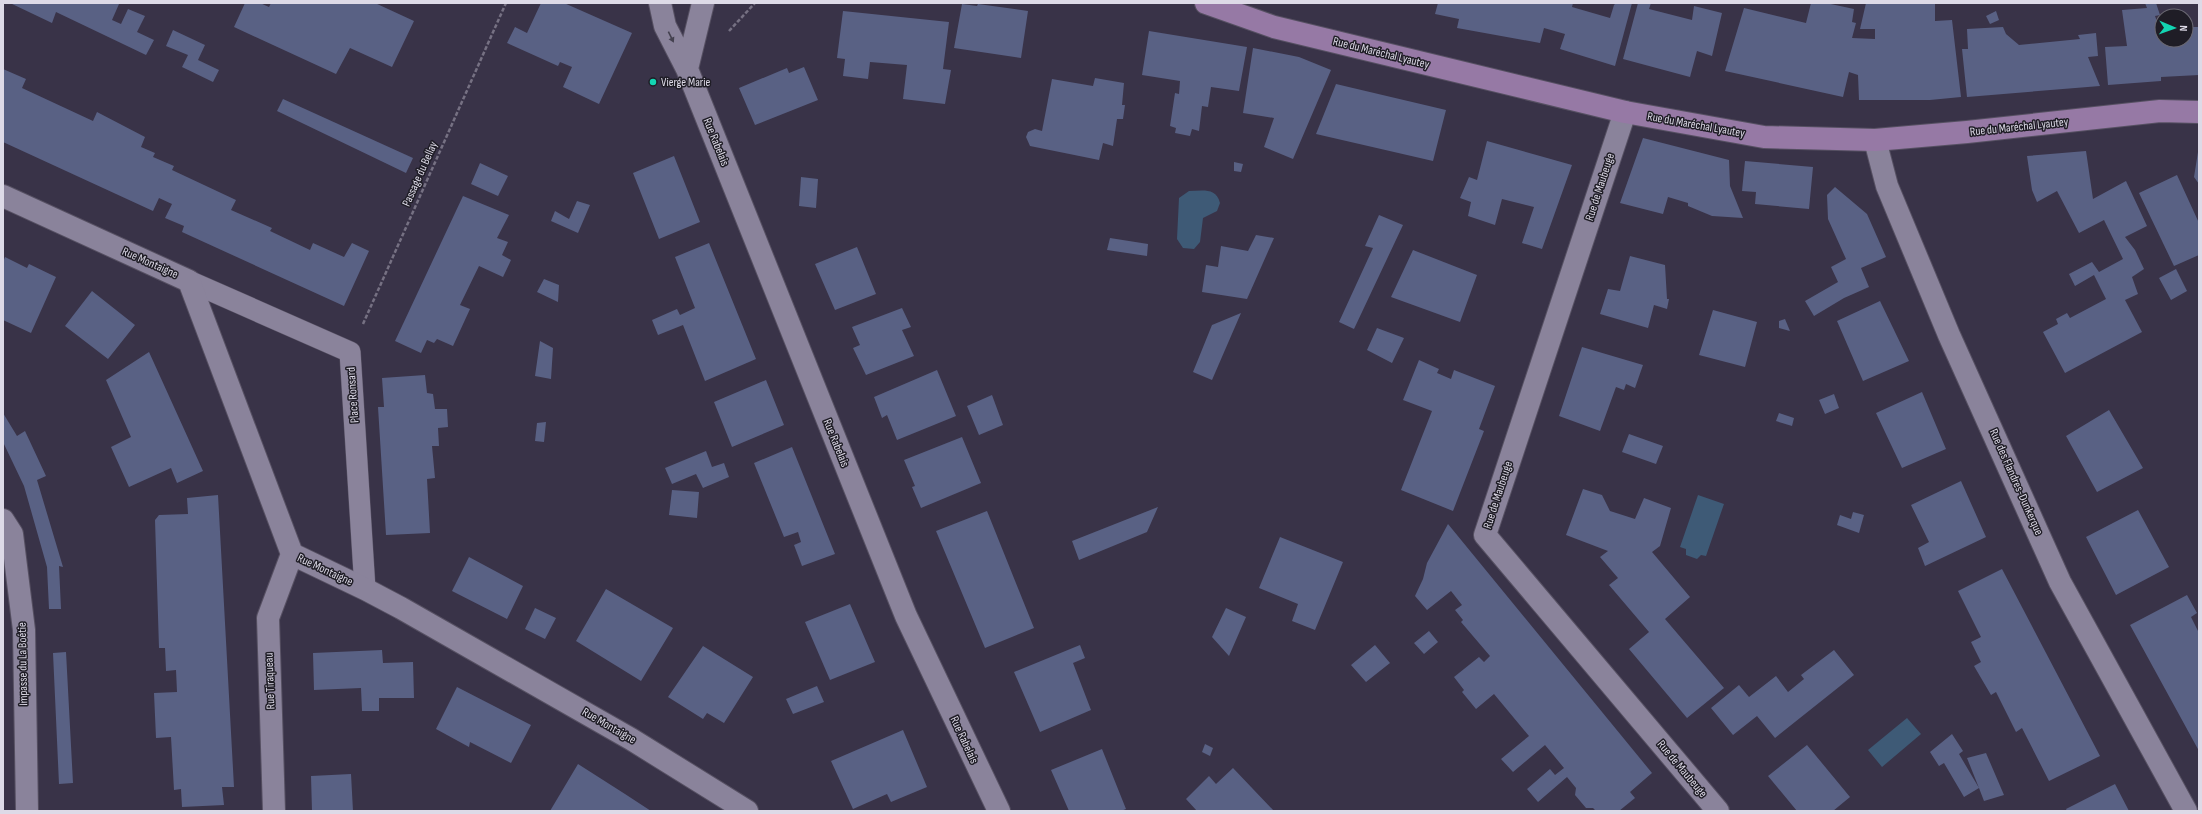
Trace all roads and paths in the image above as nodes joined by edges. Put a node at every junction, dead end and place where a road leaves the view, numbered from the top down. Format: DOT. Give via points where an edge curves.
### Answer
graph roads {
  1 [pos="506,3"];
  2 [pos="660,3"];
  3 [pos="703,3"];
  4 [pos="1206,3"];
  5 [pos="687,69"];
  6 [pos="1625,112"];
  7 [pos="2199,112"];
  8 [pos="1876,140"];
  9 [pos="3,196"];
  10 [pos="189,281"];
  11 [pos="350,352"];
  12 [pos="3,520"];
  13 [pos="292,554"];
  14 [pos="365,589"];
  15 [pos="996,810"];
  16 [pos="27,811"];
  17 [pos="274,811"];
  18 [pos="746,811"];
  19 [pos="1718,811"];
  20 [pos="2186,811"];
  1 -- 11 [label="path, Passage du Bellay"];
  2 -- 5 [label="street, Rue Rabelais, one-way" via="665,26"];
  3 -- 5 [label="street"];
  4 -- 6 [label="main road, Rue du Maréchal Lyautey" via="1274,27"];
  5 -- 15 [label="street, Rue Rabelais" via="906,616"];
  6 -- 8 [label="main road, Rue du Maréchal Lyautey" via="1764,137"];
  6 -- 19 [label="street, Rue de Maubeuge" via="1485,535"];
  7 -- 8 [label="main road, Rue du Maréchal Lyautey" via="2160,111"];
  8 -- 20 [label="street, Rue des Flandres-Dunkerque" via="1887,186 1949,335 2060,582"];
  9 -- 10 [label="street, Rue Montaigne"];
  10 -- 11 [label="lane, Place Ronsard"];
  10 -- 13 [label="street, Rue Montaigne"];
  11 -- 14 [label="lane, Place Ronsard"];
  12 -- 16 [label="street, Impasse du La Boétie" via="12,534 24,630"];
  13 -- 14 [label="street, Rue Montaigne"];
  13 -- 17 [label="street, Rue Tiraqueau" via="268,618"];
  14 -- 18 [label="street, Rue Montaigne" via="631,739"];
}
